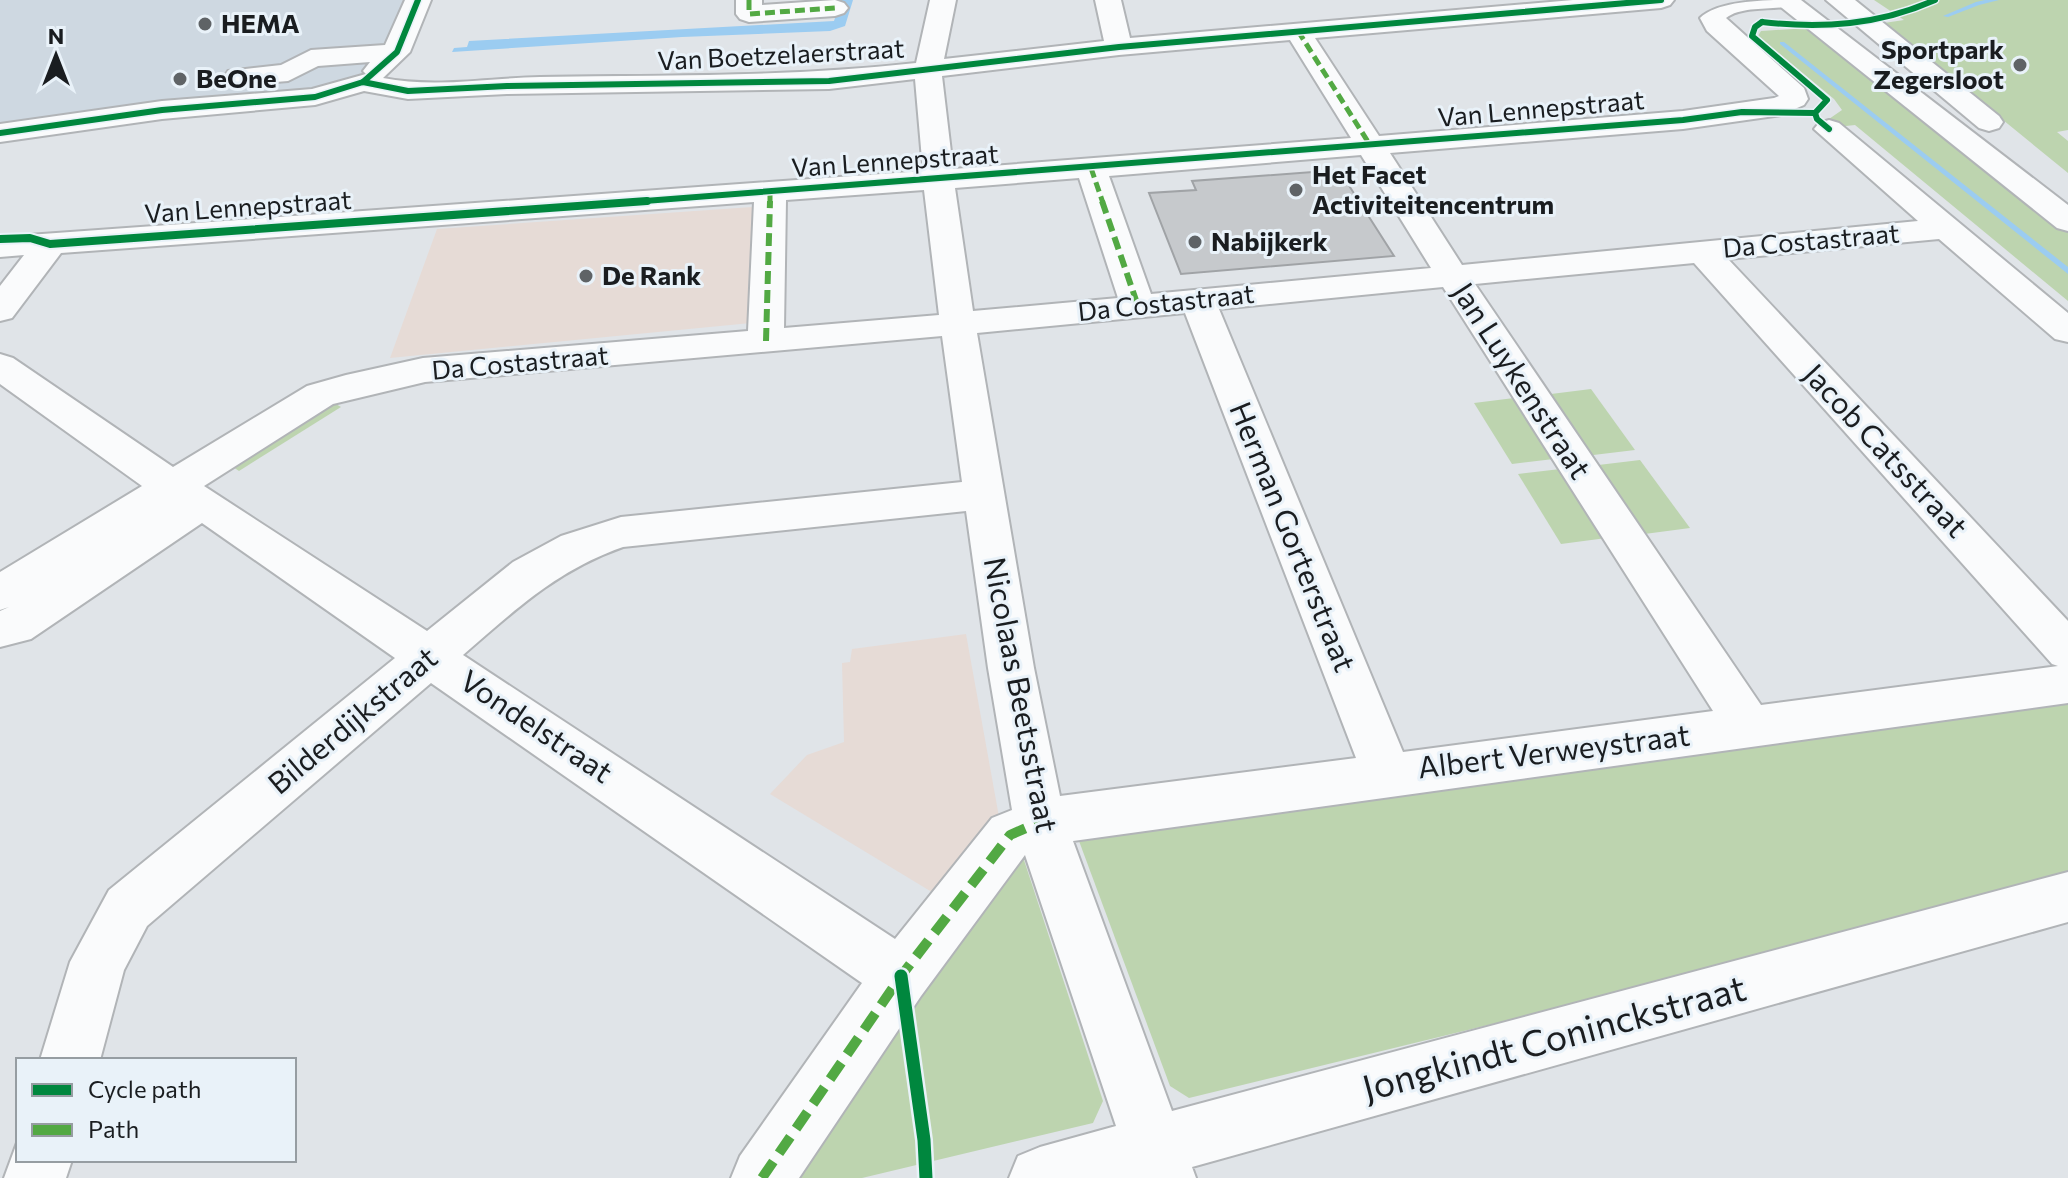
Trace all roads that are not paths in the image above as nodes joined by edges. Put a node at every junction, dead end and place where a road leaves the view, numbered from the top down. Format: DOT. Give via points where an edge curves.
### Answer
graph roads {
  1 [pos="418,0"];
  2 [pos="749,0"];
  3 [pos="943,0"];
  4 [pos="1108,0"];
  5 [pos="1661,0"];
  6 [pos="1785,0"];
  7 [pos="1839,0"];
  8 [pos="1496,7"];
  9 [pos="835,8"];
  10 [pos="1713,18"];
  11 [pos="1298,31"];
  12 [pos="1119,47"];
  13 [pos="397,52"];
  14 [pos="928,70"];
  15 [pos="238,77"];
  16 [pos="363,82"];
  17 [pos="1829,129"];
  18 [pos="0,133"];
  19 [pos="2007,138"];
  20 [pos="1370,145"];
  21 [pos="2031,158"];
  22 [pos="1091,168"];
  23 [pos="939,179"];
  24 [pos="2068,188"];
  25 [pos="770,192"];
  26 [pos="2068,221"];
  27 [pos="1947,228"];
  28 [pos="50,244"];
  29 [pos="0,247"];
  30 [pos="1702,251"];
  31 [pos="1452,275"];
  32 [pos="1198,300"];
  33 [pos="1138,306"];
  34 [pos="0,310"];
  35 [pos="957,324"];
  36 [pos="2068,331"];
  37 [pos="766,341"];
  38 [pos="0,366"];
  39 [pos="984,494"];
  40 [pos="188,495"];
  41 [pos="0,593"];
  42 [pos="0,629"];
  43 [pos="2068,651"];
  44 [pos="430,656"];
  45 [pos="2068,684"];
  46 [pos="1749,727"];
  47 [pos="1387,774"];
  48 [pos="1040,822"];
  49 [pos="2068,897"];
  50 [pos="901,976"];
  51 [pos="71,1058"];
  52 [pos="1160,1162"];
  53 [pos="762,1178"];
  54 [pos="1040,1178"];
  1 -- 13 [label="street"];
  2 -- 9 [label="street" via="749,14"];
  3 -- 14 [label="street"];
  4 -- 12 [label="street"];
  5 -- 8 [label="street, Van Boetzelaerstraat"];
  5 -- 10 [label="street"];
  6 -- 10 [label="street" via="1733,5"];
  6 -- 26 [label="street"];
  7 -- 19 [label="street"];
  8 -- 11 [label="street, Van Boetzelaerstraat"];
  10 -- 20 [label="street, Van Lennepstraat" via="1794,94 1789,103 1683,120"];
  11 -- 12 [label="street, Van Boetzelaerstraat"];
  11 -- 20 [label="street, Jan Luykenstraat"];
  12 -- 14 [label="street, Van Boetzelaerstraat"];
  13 -- 15 [label="street" via="311,58 288,73"];
  13 -- 16 [label="street"];
  14 -- 16 [label="street, Van Boetzelaerstraat" via="829,81 408,91"];
  14 -- 23 [label="street"];
  16 -- 18 [label="street, Van Boetzelaerstraat" via="315,97 162,110"];
  17 -- 27 [label="street"];
  20 -- 22 [label="street, Van Lennepstraat"];
  20 -- 31 [label="street, Jan Luykenstraat"];
  21 -- 24 [label="street"];
  22 -- 23 [label="street, Van Lennepstraat"];
  22 -- 33 [label="street"];
  23 -- 25 [label="street, Van Lennepstraat"];
  23 -- 35 [label="street, Nicolaas Beetsstraat"];
  25 -- 28 [label="street, Van Lennepstraat"];
  25 -- 37 [label="street"];
  27 -- 30 [label="street, Da Costastraat"];
  27 -- 36 [label="street"];
  28 -- 29 [label="street, Van Lennepstraat"];
  28 -- 34 [label="street"];
  30 -- 31 [label="street, Da Costastraat"];
  30 -- 43 [label="street, Jacob Catsstraat"];
  31 -- 32 [label="street, Da Costastraat"];
  31 -- 46 [label="street, Jan Luykenstraat"];
  32 -- 33 [label="street, Da Costastraat"];
  32 -- 47 [label="street, Herman Gorterstraat"];
  33 -- 35 [label="street, Da Costastraat"];
  35 -- 37 [label="street, Da Costastraat"];
  35 -- 39 [label="street, Nicolaas Beetsstraat"];
  37 -- 40 [label="street, Da Costastraat" via="423,370 385,382 338,419"];
  38 -- 40 [label="street, Vondelstraat"];
  39 -- 44 [label="street, Bilderdijkstraat" via="621,532 576,547 528,574"];
  39 -- 48 [label="street, Nicolaas Beetsstraat"];
  40 -- 41 [label="street"];
  40 -- 42 [label="street" via="15,626"];
  40 -- 44 [label="street, Vondelstraat"];
  44 -- 50 [label="street, Vondelstraat"];
  44 -- 51 [label="street, Bilderdijkstraat" via="128,908 98,962"];
  45 -- 46 [label="street, Albert Verweystraat"];
  46 -- 47 [label="street, Albert Verweystraat"];
  47 -- 48 [label="street, Albert Verweystraat"];
  48 -- 50 [label="street" via="1010,835"];
  48 -- 52 [label="street, Nicolaas Beetsstraat"];
  49 -- 52 [label="street, Jongkindt Coninckstraat"];
  50 -- 53 [label="street"];
  52 -- 54 [label="street, Jongkindt Coninckstraat"];
}
